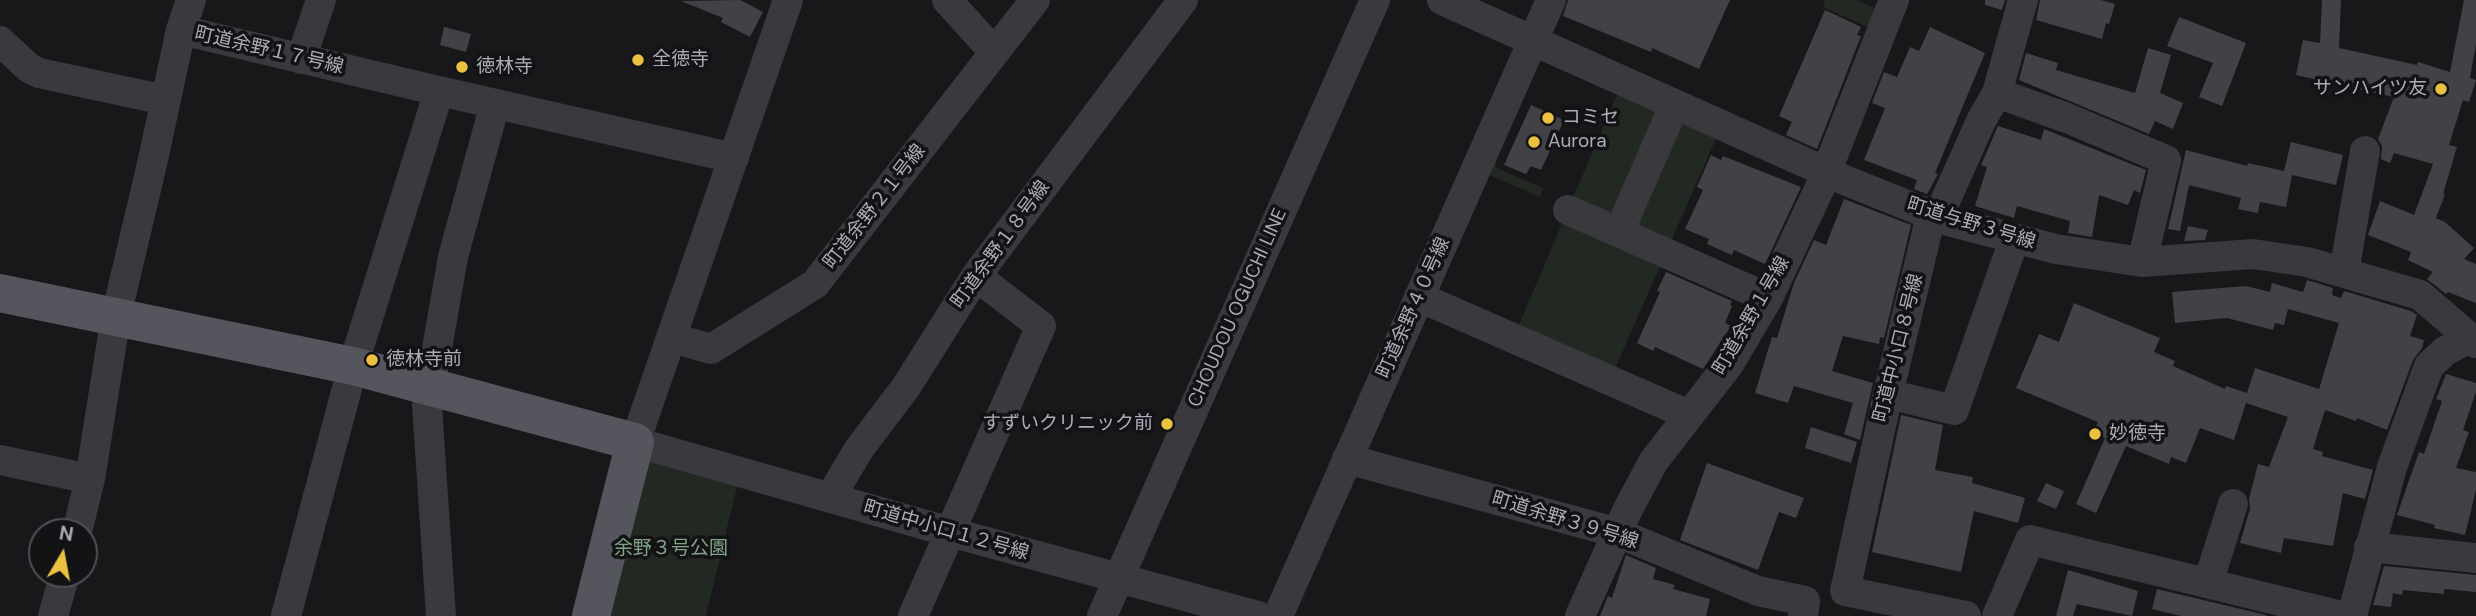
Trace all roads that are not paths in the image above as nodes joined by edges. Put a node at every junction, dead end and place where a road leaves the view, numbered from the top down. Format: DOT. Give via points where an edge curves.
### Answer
graph roads {
  1 [pos="191,0"];
  2 [pos="321,0"];
  3 [pos="788,0"];
  4 [pos="947,0"];
  5 [pos="1035,0"];
  6 [pos="1183,0"];
  7 [pos="1375,0"];
  8 [pos="1442,0"];
  9 [pos="1551,0"];
  10 [pos="1894,0"];
  11 [pos="2023,0"];
  12 [pos="181,30"];
  13 [pos="1533,40"];
  14 [pos="0,41"];
  15 [pos="994,52"];
  16 [pos="301,58"];
  17 [pos="439,91"];
  18 [pos="1997,93"];
  19 [pos="165,100"];
  20 [pos="495,104"];
  21 [pos="1675,104"];
  22 [pos="2365,151"];
  23 [pos="734,158"];
  24 [pos="1826,171"];
  25 [pos="1568,209"];
  26 [pos="1935,217"];
  27 [pos="1619,232"];
  28 [pos="2014,240"];
  29 [pos="2143,262"];
  30 [pos="2344,272"];
  31 [pos="976,276"];
  32 [pos="0,293"];
  33 [pos="1419,297"];
  34 [pos="1768,298"];
  35 [pos="116,316"];
  36 [pos="673,338"];
  37 [pos="2473,341"];
  38 [pos="353,366"];
  39 [pos="430,387"];
  40 [pos="1888,394"];
  41 [pos="1689,415"];
  42 [pos="635,442"];
  43 [pos="1347,459"];
  44 [pos="0,460"];
  45 [pos="90,479"];
  46 [pos="830,498"];
  47 [pos="2233,504"];
  48 [pos="80,518"];
  49 [pos="950,532"];
  50 [pos="1618,533"];
  51 [pos="2369,547"];
  52 [pos="2476,558"];
  53 [pos="1118,578"];
  54 [pos="2208,583"];
  55 [pos="61,588"];
  56 [pos="53,616"];
  57 [pos="286,616"];
  58 [pos="441,616"];
  59 [pos="591,616"];
  60 [pos="913,616"];
  61 [pos="1102,616"];
  62 [pos="1258,616"];
  63 [pos="1278,616"];
  64 [pos="1580,616"];
  65 [pos="1803,616"];
  66 [pos="1966,616"];
  67 [pos="1997,616"];
  68 [pos="2342,616"];
  69 [pos="2352,616"];
  1 -- 12 [label="street"];
  2 -- 16 [label="street"];
  3 -- 23 [label="street"];
  4 -- 15 [label="street"];
  5 -- 15 [label="street, 町道余野２１号線"];
  6 -- 31 [label="street, 町道余野１８号線"];
  7 -- 53 [label="street, CHOUDOU OGUCHI LINE"];
  8 -- 13 [label="street, 町道与野３号線"];
  9 -- 13 [label="street, 町道余野４０号線"];
  10 -- 24 [label="street, 町道余野１号線"];
  11 -- 18 [label="street, 町道中小口８号線"];
  12 -- 16 [label="street, 町道余野１７号線"];
  12 -- 19 [label="street, 町道余野１７号線"];
  13 -- 21 [label="street, 町道与野３号線"];
  13 -- 33 [label="street, 町道余野４０号線"];
  14 -- 19 [label="street" via="39,73"];
  15 -- 36 [label="street, 町道余野２１号線" via="816,284 711,349"];
  16 -- 17 [label="street, 町道余野１７号線"];
  17 -- 20 [label="street, 町道余野１７号線"];
  17 -- 38 [label="street"];
  18 -- 26 [label="street, 町道中小口８号線"];
  18 -- 29 [label="street" via="2166,160"];
  19 -- 35 [label="street, 町道余野１７号線"];
  20 -- 23 [label="street, 町道余野１７号線"];
  20 -- 39 [label="street" via="453,257"];
  21 -- 24 [label="street, 町道与野３号線"];
  21 -- 27 [label="street"];
  22 -- 30 [label="street"];
  23 -- 36 [label="street"];
  24 -- 26 [label="street, 町道与野３号線"];
  24 -- 34 [label="street, 町道余野１号線"];
  25 -- 27 [label="street"];
  26 -- 28 [label="street, 町道与野３号線"];
  26 -- 40 [label="street, 町道中小口８号線" via="1928,228"];
  27 -- 34 [label="street"];
  28 -- 29 [label="street, 町道与野３号線"];
  28 -- 40 [label="street" via="1954,410"];
  29 -- 30 [label="street, 町道与野３号線" via="2253,254"];
  30 -- 37 [label="street, 町道与野３号線" via="2420,295"];
  31 -- 46 [label="street, 町道余野１８号線"];
  31 -- 49 [label="street" via="1041,326"];
  32 -- 35 [label="main road"];
  33 -- 41 [label="street"];
  33 -- 43 [label="street, 町道余野４０号線"];
  34 -- 41 [label="street, 町道余野１号線" via="1729,364"];
  35 -- 38 [label="main road"];
  35 -- 45 [label="street, 町道余野１７号線"];
  36 -- 42 [label="street"];
  37 -- 51 [label="street" via="2445,351 2429,366"];
  38 -- 39 [label="main road"];
  38 -- 57 [label="street"];
  39 -- 42 [label="main road"];
  39 -- 58 [label="street" via="427,405"];
  40 -- 66 [label="street, 町道中小口８号線" via="1845,591"];
  41 -- 50 [label="street, 町道余野１号線" via="1653,462"];
  42 -- 46 [label="street, 町道中小口１２号線"];
  42 -- 59 [label="main road"];
  43 -- 50 [label="street, 町道余野３９号線"];
  43 -- 63 [label="street, 町道余野４０号線"];
  44 -- 45 [label="street"];
  45 -- 48 [label="street, 町道余野１７号線"];
  46 -- 49 [label="street, 町道中小口１２号線"];
  47 -- 54 [label="street"];
  49 -- 53 [label="street, 町道中小口１２号線"];
  49 -- 60 [label="street"];
  50 -- 64 [label="street, 町道余野１号線"];
  50 -- 65 [label="street, 町道余野３９号線" via="1758,591 1805,601"];
  51 -- 52 [label="street"];
  51 -- 69 [label="street"];
  53 -- 61 [label="street, CHOUDOU OGUCHI LINE"];
  53 -- 62 [label="street, 町道中小口１２号線"];
  54 -- 67 [label="street" via="2031,540"];
  54 -- 68 [label="street"];
  55 -- 56 [label="street"];
}
